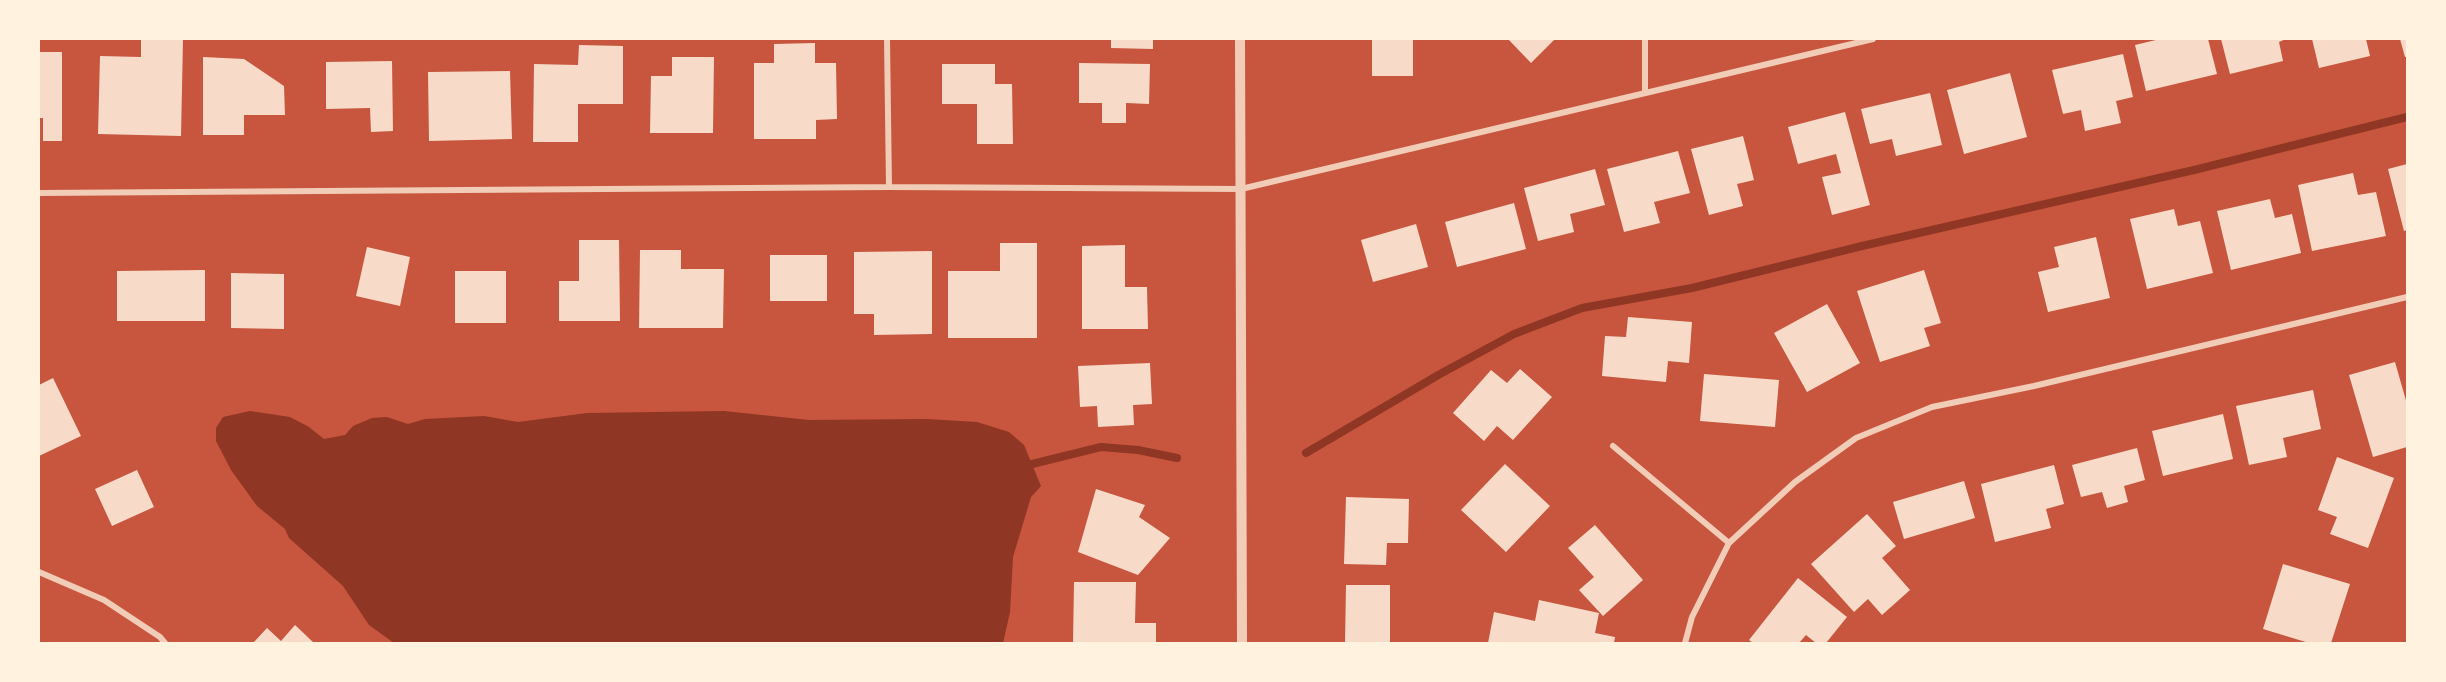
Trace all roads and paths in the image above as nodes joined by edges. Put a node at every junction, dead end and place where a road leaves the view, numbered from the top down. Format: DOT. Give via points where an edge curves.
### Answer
graph roads {
  1 [pos="887,39"];
  2 [pos="1240,39"];
  3 [pos="1645,39"];
  4 [pos="1873,39"];
  5 [pos="1645,92"];
  6 [pos="889,187"];
  7 [pos="1241,189"];
  8 [pos="39,193"];
  9 [pos="2407,297"];
  10 [pos="1613,446"];
  11 [pos="1729,543"];
  12 [pos="39,572"];
  13 [pos="165,643"];
  14 [pos="1242,643"];
  15 [pos="1685,643"];
  1 -- 6 [label="street"];
  2 -- 7 [label="street"];
  3 -- 5 [label="street"];
  4 -- 5 [label="street"];
  5 -- 7 [label="street"];
  6 -- 7 [label="street"];
  6 -- 8 [label="street"];
  7 -- 14 [label="street"];
  9 -- 11 [label="street" via="1932,407 1856,438 1795,482"];
  10 -- 11 [label="street"];
  11 -- 15 [label="street" via="1692,617"];
  12 -- 13 [label="street" via="104,600"];
}
